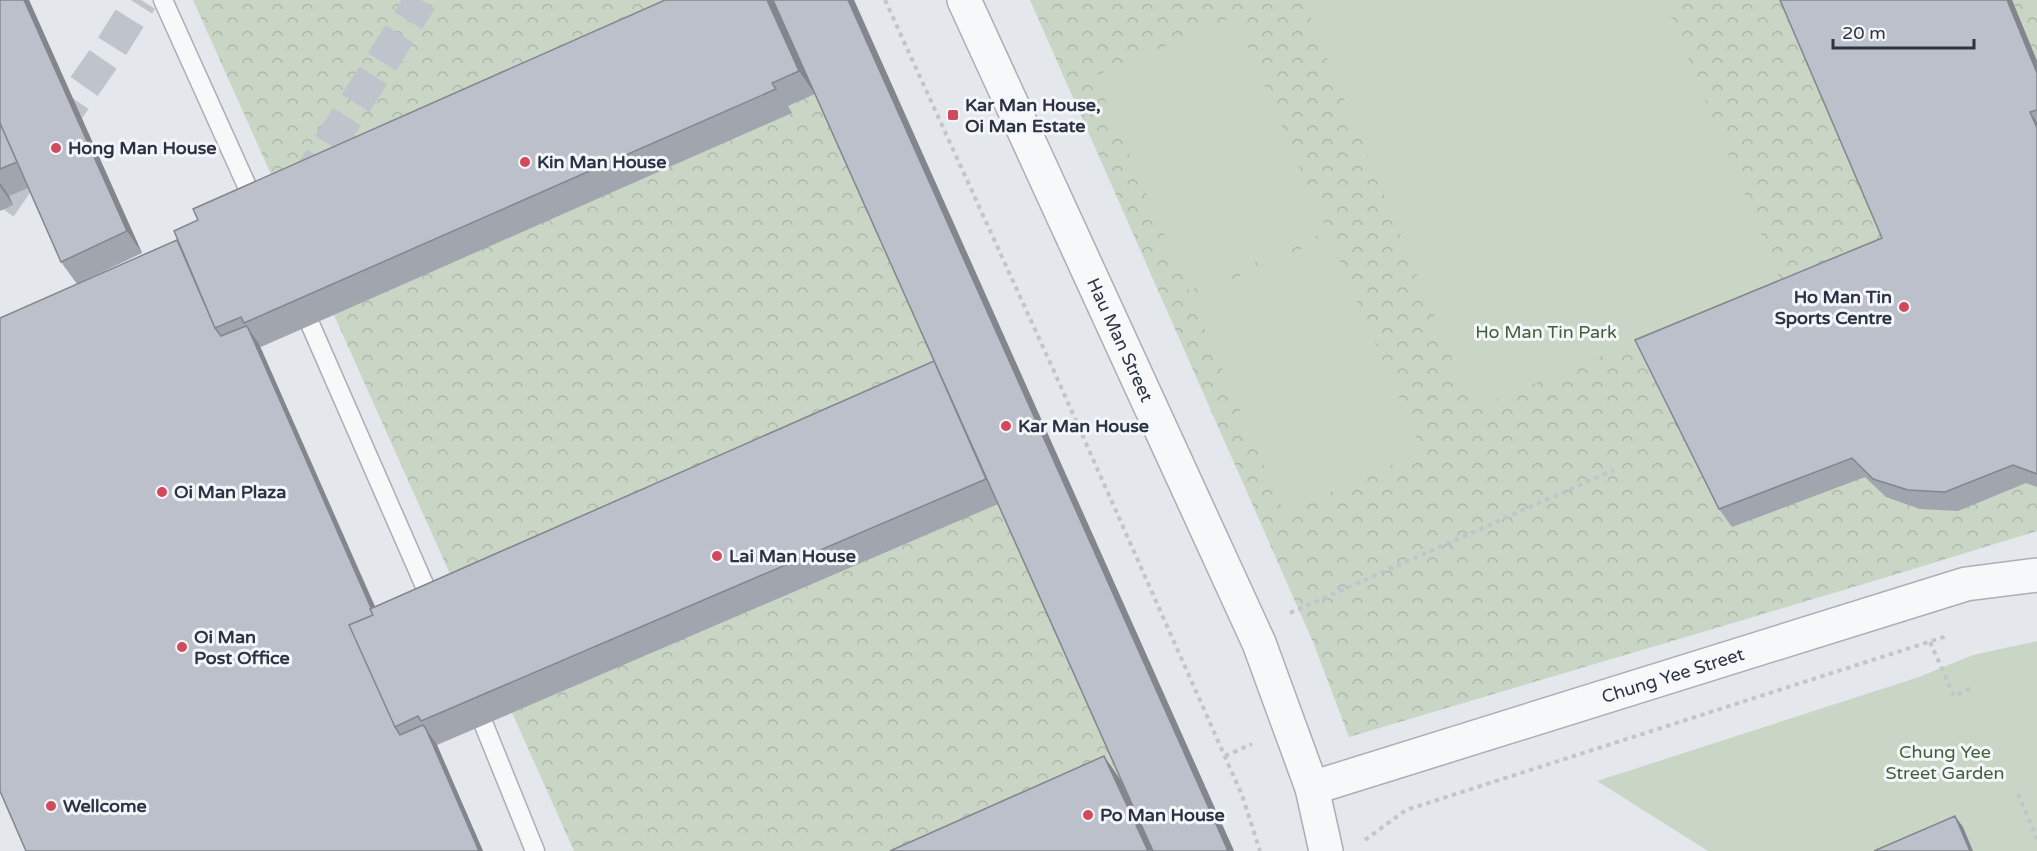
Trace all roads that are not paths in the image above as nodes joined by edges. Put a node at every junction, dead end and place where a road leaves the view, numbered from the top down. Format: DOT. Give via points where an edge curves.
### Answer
graph roads {
  1 [pos="163,0"];
  2 [pos="964,0"];
  3 [pos="259,211"];
  4 [pos="311,326"];
  5 [pos="2037,575"];
  6 [pos="435,610"];
  7 [pos="484,725"];
  8 [pos="1312,788"];
  9 [pos="535,851"];
  10 [pos="1326,851"];
  1 -- 3 [label="lane"];
  2 -- 8 [label="street, Hau Man Street" via="1259,643"];
  4 -- 6 [label="lane"];
  5 -- 8 [label="street, Chung Yee Street" via="1966,584"];
  7 -- 9 [label="lane"];
  8 -- 10 [label="street, Hau Man Street"];
}
